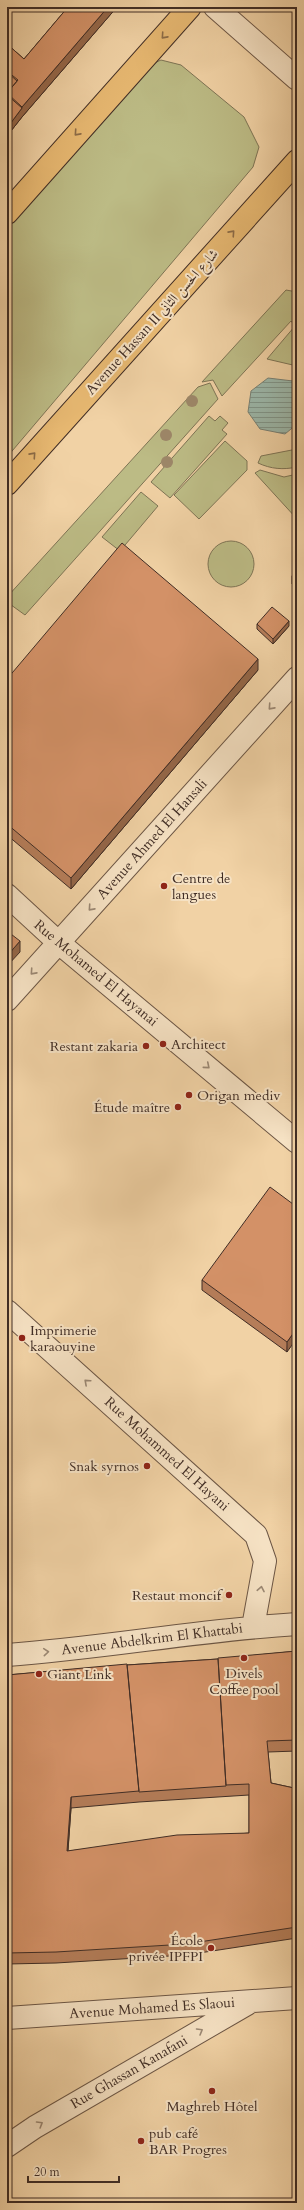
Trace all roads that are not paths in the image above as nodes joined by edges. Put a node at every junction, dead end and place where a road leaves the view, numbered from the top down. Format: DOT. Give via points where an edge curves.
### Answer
graph roads {
  1 [pos="190,7"];
  2 [pos="215,7"];
  3 [pos="297,79"];
  4 [pos="297,161"];
  5 [pos="7,213"];
  6 [pos="7,484"];
  7 [pos="297,678"];
  8 [pos="7,895"];
  9 [pos="59,943"];
  10 [pos="7,1000"];
  11 [pos="297,1142"];
  12 [pos="7,1311"];
  13 [pos="297,1624"];
  14 [pos="253,1627"];
  15 [pos="7,1655"];
  16 [pos="297,1998"];
  17 [pos="251,2001"];
  18 [pos="7,2018"];
  19 [pos="7,2146"];
  1 -- 5 [label="main road, one-way"];
  2 -- 3 [label="street"];
  6 -- 4 [label="main road, Avenue Hassan II شارع الحسن الثاني, one-way"];
  7 -- 9 [label="street, Avenue Ahmed El Hansali, one-way"];
  8 -- 9 [label="street, Rue Mohamed El Hayanai"];
  9 -- 10 [label="street, Avenue Ahmed El Hansali, one-way"];
  9 -- 11 [label="street, Rue Mohamed El Hayanai, one-way"];
  14 -- 12 [label="street, Rue Mohammed El Hayani, one-way" via="265,1561 256,1535"];
  13 -- 14 [label="street, Avenue Abdelkrim El Khattabi"];
  15 -- 14 [label="street, Avenue Abdelkrim El Khattabi, one-way" via="66,1651"];
  16 -- 17 [label="street, Avenue Mohamed Es Slaoui"];
  17 -- 18 [label="street, Avenue Mohamed Es Slaoui"];
  19 -- 17 [label="street, Rue Ghassan Kanafani, one-way"];
}
